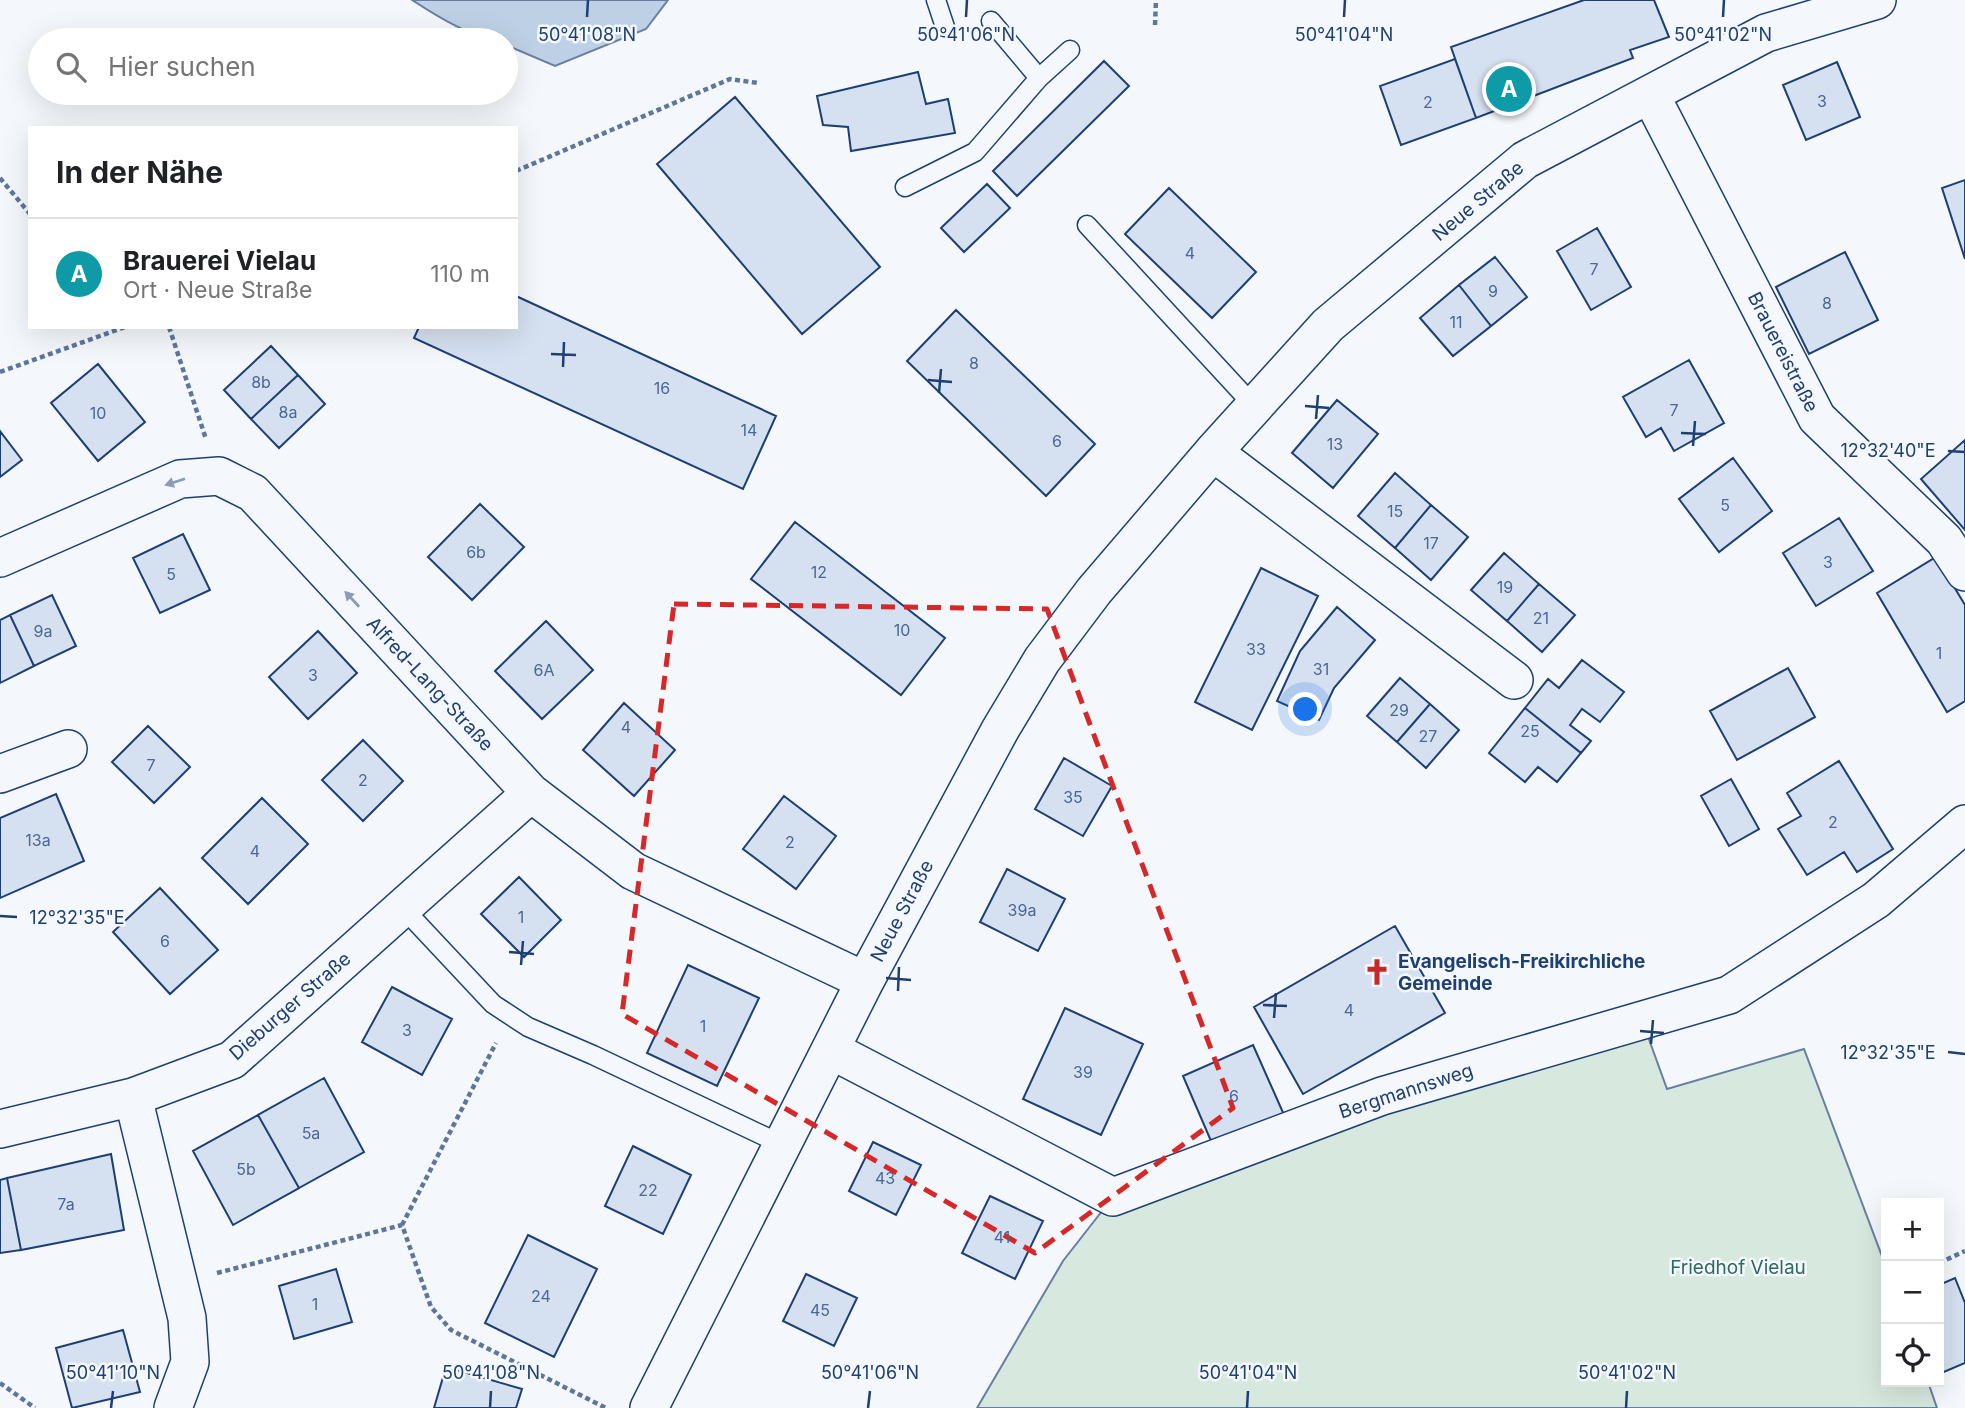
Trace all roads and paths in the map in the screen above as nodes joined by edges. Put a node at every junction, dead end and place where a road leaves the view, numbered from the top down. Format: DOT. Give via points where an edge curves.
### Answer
graph roads {
  1 [pos="936,0"];
  2 [pos="1156,0"];
  3 [pos="1877,0"];
  4 [pos="991,21"];
  5 [pos="1154,25"];
  6 [pos="945,27"];
  7 [pos="1070,50"];
  8 [pos="1039,78"];
  9 [pos="758,83"];
  10 [pos="1651,96"];
  11 [pos="518,170"];
  12 [pos="0,178"];
  13 [pos="905,187"];
  14 [pos="28,212"];
  15 [pos="1087,225"];
  16 [pos="119,329"];
  17 [pos="170,329"];
  18 [pos="0,372"];
  19 [pos="1254,406"];
  20 [pos="1213,452"];
  21 [pos="219,476"];
  22 [pos="0,558"];
  23 [pos="1965,572"];
  24 [pos="1514,680"];
  25 [pos="68,749"];
  26 [pos="0,774"];
  27 [pos="531,793"];
  28 [pos="1965,824"];
  29 [pos="402,908"];
  30 [pos="865,981"];
  31 [pos="510,1016"];
  32 [pos="831,1050"];
  33 [pos="133,1097"];
  34 [pos="0,1129"];
  35 [pos="783,1145"];
  36 [pos="401,1225"];
  37 [pos="1965,1251"];
  38 [pos="1943,1261"];
  39 [pos="179,1283"];
  40 [pos="0,1383"];
  41 [pos="35,1408"];
  42 [pos="173,1408"];
  43 [pos="606,1408"];
  44 [pos="649,1408"];
  1 -- 6 [label="lane"];
  2 -- 5 [label="path"];
  3 -- 10 [label="street, Neue Straße" via="1766,33"];
  4 -- 8 [label="lane"];
  7 -- 8 [label="lane"];
  8 -- 13 [label="lane" via="975,152"];
  9 -- 11 [label="path" via="730,79"];
  10 -- 19 [label="street, Neue Straße" via="1525,160 1328,325"];
  10 -- 23 [label="street, Brauereistraße" via="1817,418 1944,540"];
  12 -- 14 [label="path"];
  15 -- 19 [label="lane"];
  16 -- 18 [label="path"];
  17 -- 21 [label="path"];
  19 -- 20 [label="street, Neue Straße"];
  20 -- 24 [label="street"];
  20 -- 30 [label="street, Neue Straße" via="1094,591 1042,660"];
  21 -- 22 [label="street, one-way" via="180,479"];
  27 -- 21 [label="street, Alfred-Lang-Straße, one-way" via="253,493"];
  25 -- 26 [label="street"];
  27 -- 29 [label="street, Dieburger Straße"];
  27 -- 30 [label="street, Alfred-Lang-Straße" via="634,871"];
  28 -- 32 [label="street, Bergmannsweg" via="1876,900 1729,995 1382,1096 1113,1197"];
  29 -- 31 [label="lane"];
  29 -- 33 [label="street, Dieburger Straße" via="232,1059"];
  30 -- 32 [label="street, Neue Straße"];
  31 -- 35 [label="lane"];
  31 -- 36 [label="path"];
  32 -- 35 [label="street, Neue Straße"];
  33 -- 34 [label="street, Dieburger Straße"];
  33 -- 39 [label="street"];
  35 -- 44 [label="street, Neue Straße"];
  36 -- 39 [label="path"];
  36 -- 43 [label="path" via="431,1307 451,1330"];
  37 -- 38 [label="path"];
  39 -- 42 [label="street" via="190,1362"];
  40 -- 41 [label="path"];
}
